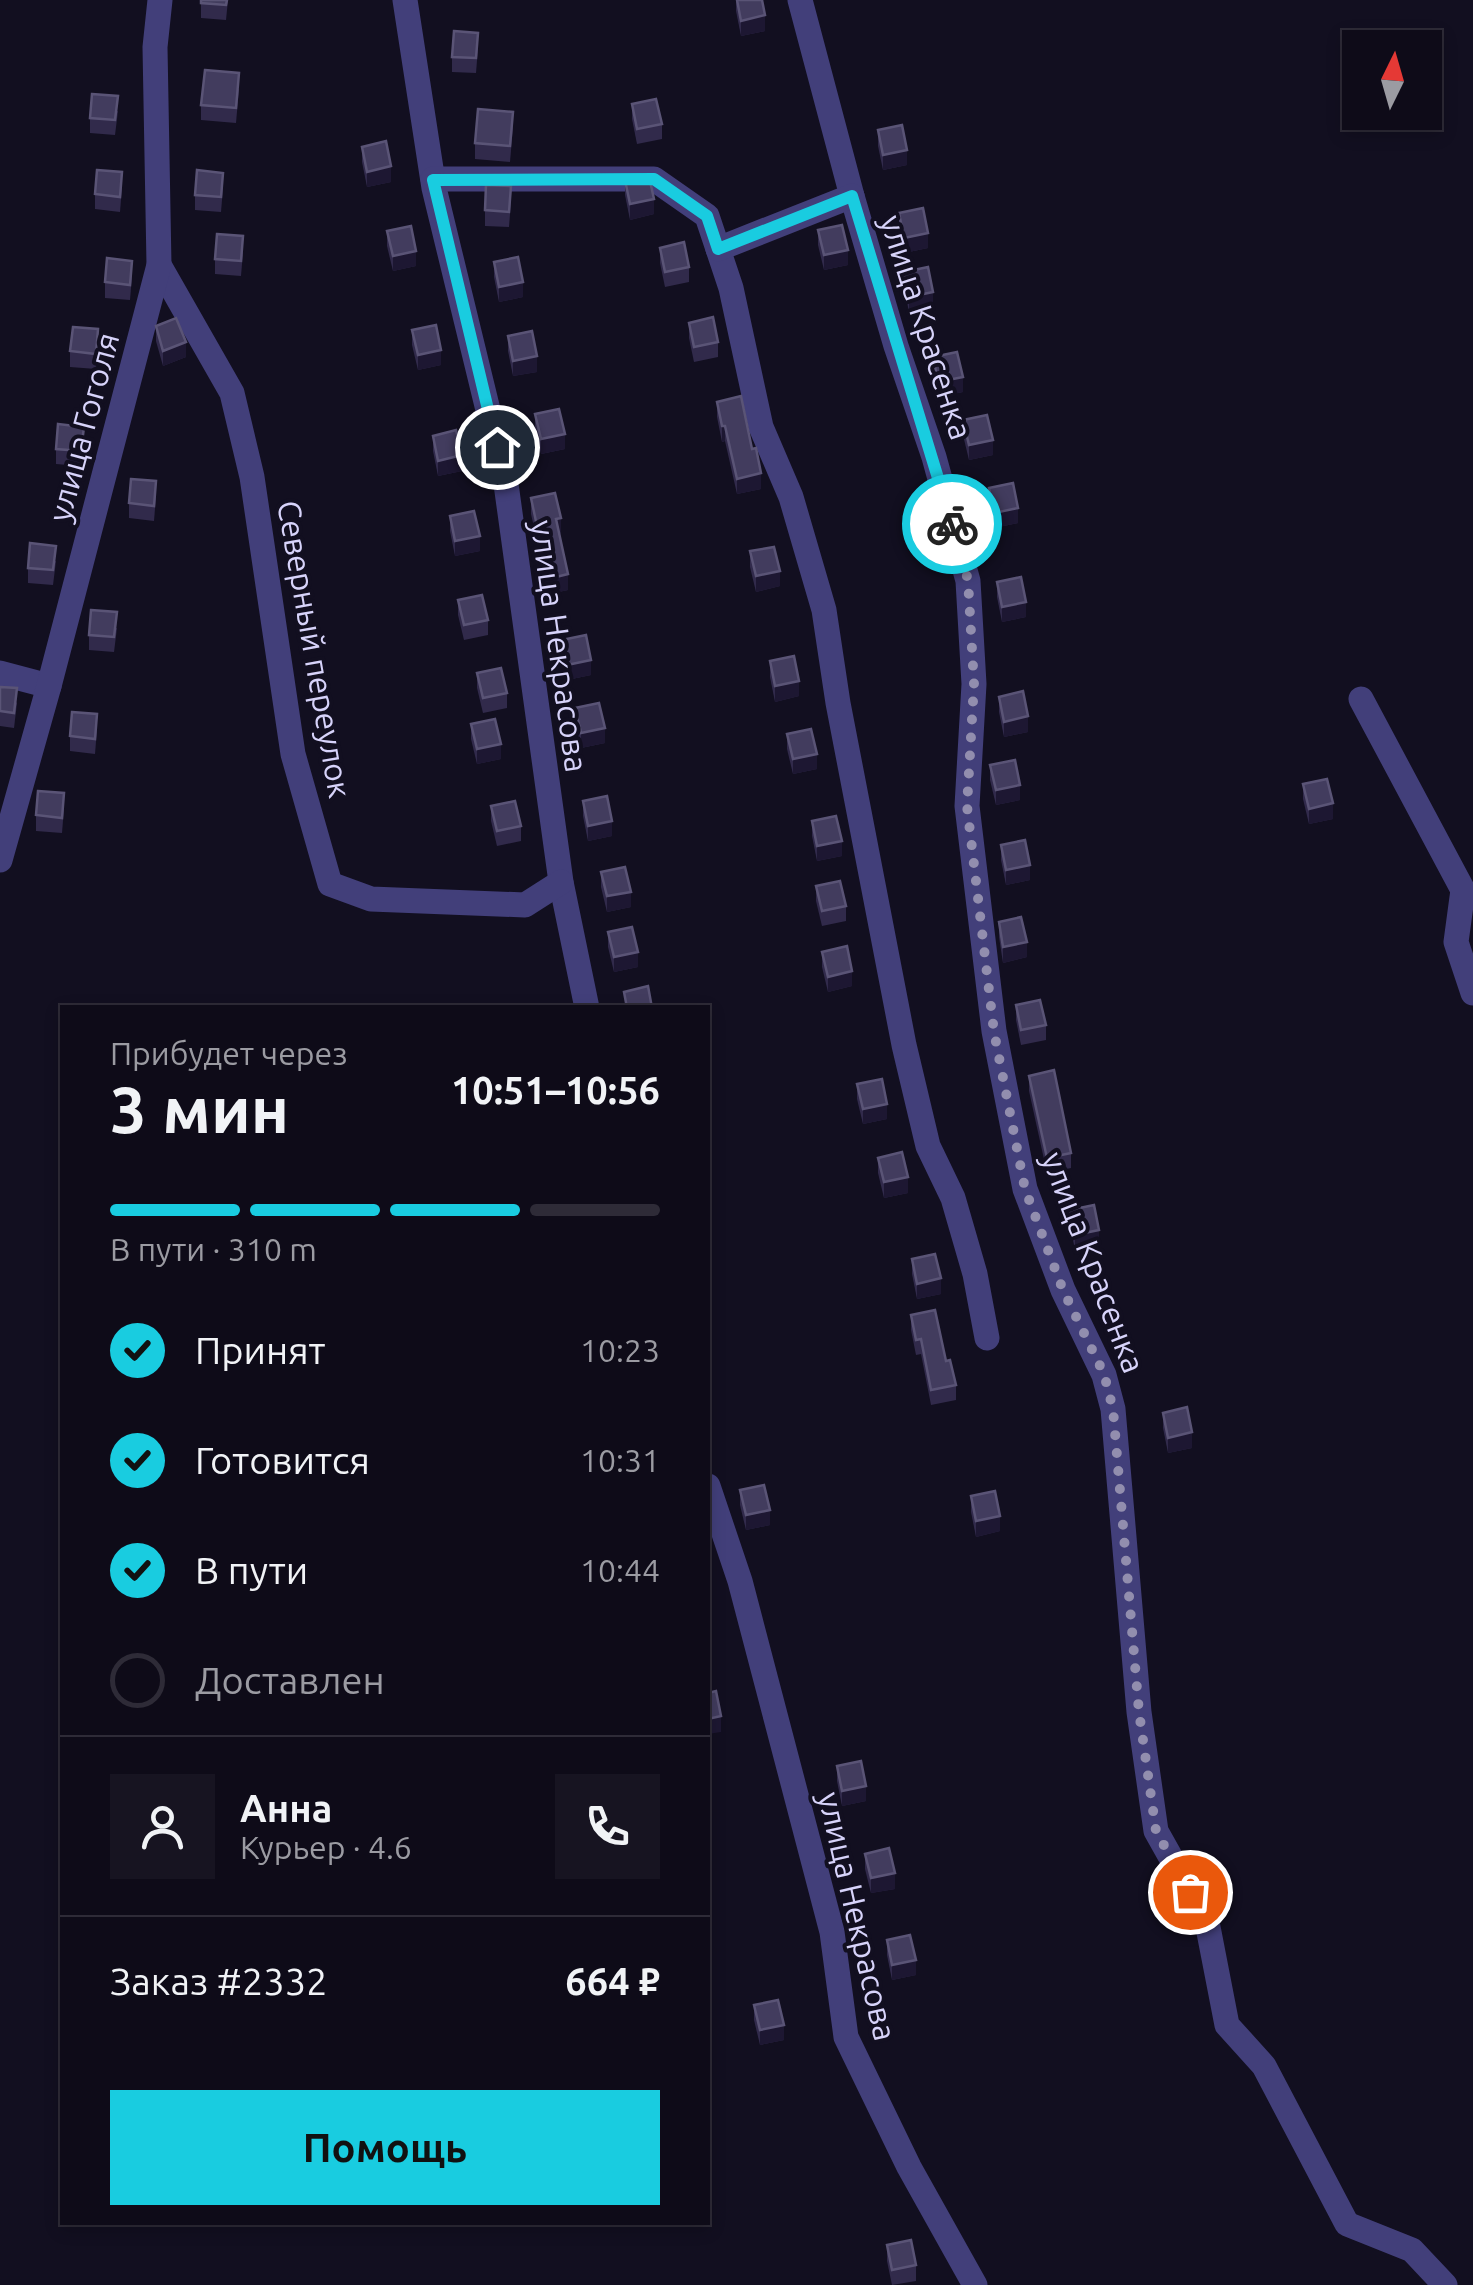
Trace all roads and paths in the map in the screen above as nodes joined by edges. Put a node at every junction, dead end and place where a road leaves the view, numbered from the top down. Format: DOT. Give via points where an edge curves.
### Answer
graph roads {
  1 [pos="160,0"];
  2 [pos="405,0"];
  3 [pos="800,0"];
  4 [pos="433,180"];
  5 [pos="852,196"];
  6 [pos="718,249"];
  7 [pos="159,265"];
  8 [pos="0,673"];
  9 [pos="50,686"];
  10 [pos="1360,700"];
  11 [pos="0,860"];
  12 [pos="561,882"];
  13 [pos="1468,887"];
  14 [pos="1473,993"];
  15 [pos="586,1005"];
  16 [pos="987,1338"];
  17 [pos="710,1492"];
  18 [pos="975,2285"];
  19 [pos="1445,2285"];
  1 -- 7 [label="street, улица Гоголя"];
  2 -- 4 [label="street, улица Некрасова"];
  3 -- 5 [label="street, улица Красенка"];
  4 -- 6 [label="street" via="654,179 707,216"];
  4 -- 12 [label="street, улица Некрасова" via="506,484"];
  5 -- 6 [label="street"];
  5 -- 19 [label="street, улица Красенка" via="968,580 974,684 967,806 994,1032 1025,1189 1113,1409 1156,1831 1207,1922 1228,2025 1264,2066 1347,2224 1412,2250"];
  6 -- 16 [label="street" via="762,427 824,610 904,1045 928,1146 954,1198"];
  7 -- 9 [label="street, улица Гоголя"];
  7 -- 12 [label="street, Северный переулок" via="232,393 252,477 294,754 330,884 371,899 525,905"];
  8 -- 9 [label="street"];
  9 -- 11 [label="street, улица Гоголя"];
  10 -- 13 [label="street"];
  12 -- 15 [label="street, улица Некрасова"];
  13 -- 14 [label="street" via="1456,942"];
  17 -- 18 [label="street, улица Некрасова" via="740,1581 832,1932 846,2036"];
}
